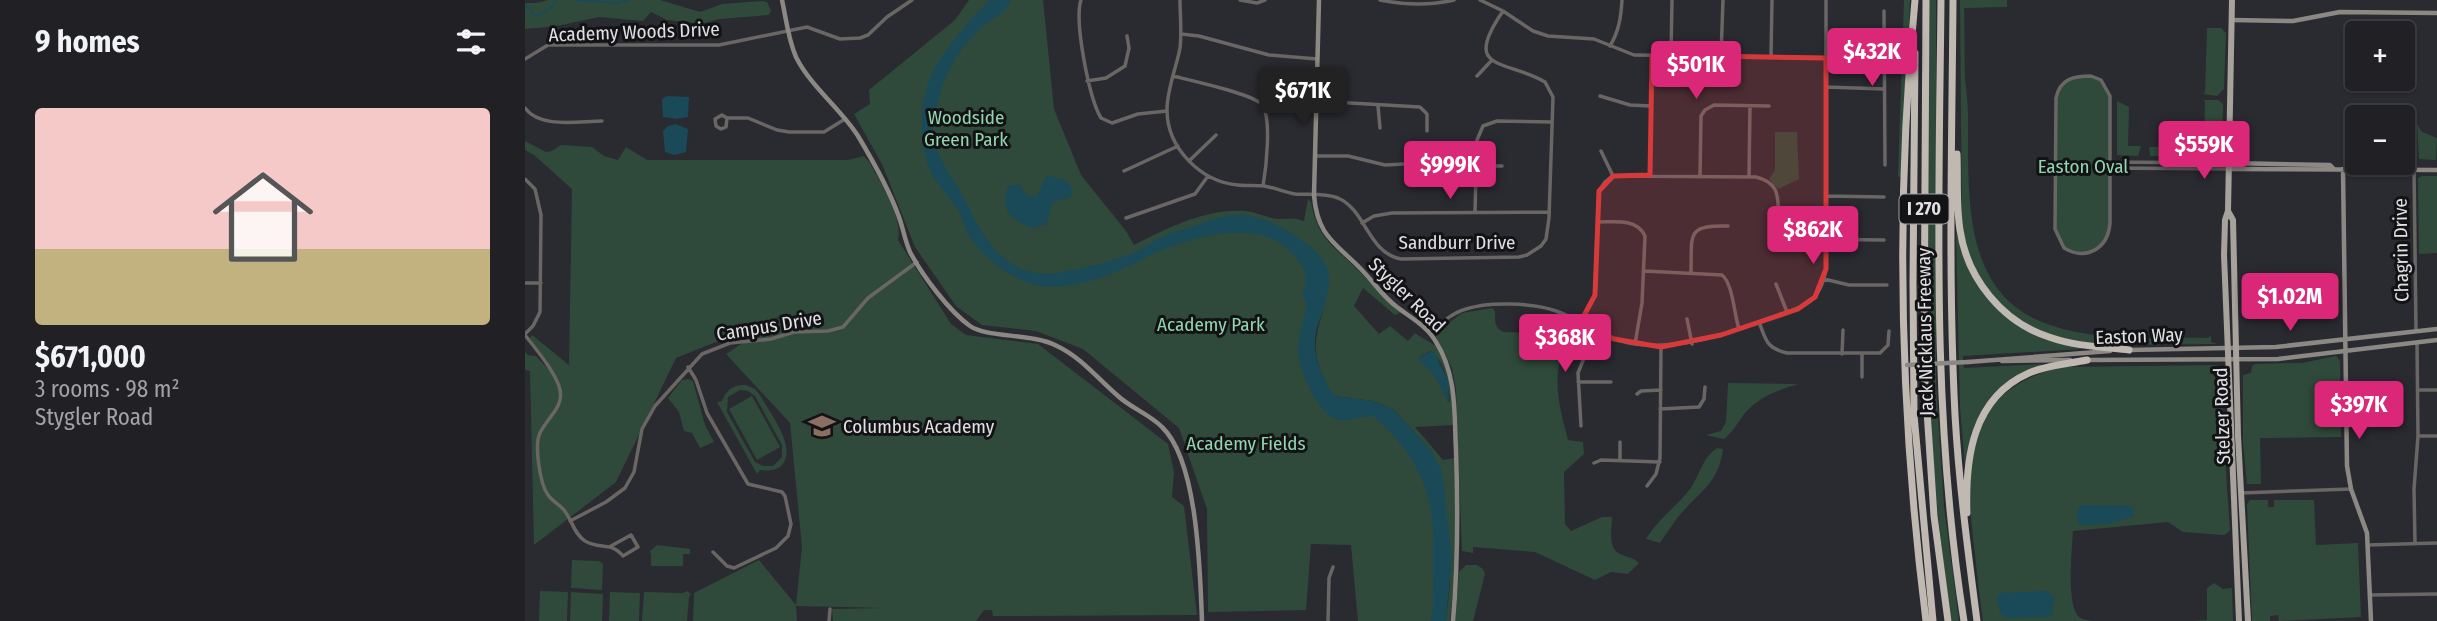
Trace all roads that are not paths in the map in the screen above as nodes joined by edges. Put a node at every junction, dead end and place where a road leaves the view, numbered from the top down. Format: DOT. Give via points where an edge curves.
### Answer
graph roads {
  1 [pos="782,0"];
  2 [pos="912,0"];
  3 [pos="1081,0"];
  4 [pos="1180,0"];
  5 [pos="1241,0"];
  6 [pos="1265,0"];
  7 [pos="1319,0"];
  8 [pos="1380,0"];
  9 [pos="1454,0"];
  10 [pos="1480,0"];
  11 [pos="1622,0"];
  12 [pos="1672,0"];
  13 [pos="1723,0"];
  14 [pos="1772,0"];
  15 [pos="1826,0"];
  16 [pos="1915,0"];
  17 [pos="1926,0"];
  18 [pos="1941,0"];
  19 [pos="1953,0"];
  20 [pos="2232,0"];
  21 [pos="1503,10"];
  22 [pos="1884,11"];
  23 [pos="2437,13"];
  24 [pos="2232,20"];
  25 [pos="788,30"];
  26 [pos="1181,34"];
  27 [pos="1127,36"];
  28 [pos="1610,46"];
  29 [pos="1652,55"];
  30 [pos="1671,55"];
  31 [pos="1721,56"];
  32 [pos="1771,57"];
  33 [pos="1826,58"];
  34 [pos="525,59"];
  35 [pos="1317,59"];
  36 [pos="1492,60"];
  37 [pos="1173,76"];
  38 [pos="1478,76"];
  39 [pos="1087,81"];
  40 [pos="1826,87"];
  41 [pos="1884,89"];
  42 [pos="1600,96"];
  43 [pos="1316,101"];
  44 [pos="1378,106"];
  45 [pos="1651,106"];
  46 [pos="1750,106"];
  47 [pos="1769,106"];
  48 [pos="525,108"];
  49 [pos="1167,111"];
  50 [pos="727,118"];
  51 [pos="845,119"];
  52 [pos="602,121"];
  53 [pos="1552,122"];
  54 [pos="1380,128"];
  55 [pos="1427,131"];
  56 [pos="1216,135"];
  57 [pos="1178,146"];
  58 [pos="1601,151"];
  59 [pos="1316,156"];
  60 [pos="1189,161"];
  61 [pos="2110,162"];
  62 [pos="1423,163"];
  63 [pos="1476,166"];
  64 [pos="1502,166"];
  65 [pos="1885,166"];
  66 [pos="2229,166"];
  67 [pos="2110,168"];
  68 [pos="2343,169"];
  69 [pos="2415,169"];
  70 [pos="2437,170"];
  71 [pos="1124,171"];
  72 [pos="1650,175"];
  73 [pos="2414,175"];
  74 [pos="1208,176"];
  75 [pos="1613,176"];
  76 [pos="1700,176"];
  77 [pos="1749,176"];
  78 [pos="525,179"];
  79 [pos="1263,186"];
  80 [pos="1314,195"];
  81 [pos="1826,196"];
  82 [pos="1884,197"];
  83 [pos="2228,211"];
  84 [pos="1475,212"];
  85 [pos="1549,212"];
  86 [pos="1126,218"];
  87 [pos="1598,222"];
  88 [pos="1362,223"];
  89 [pos="1728,226"];
  90 [pos="1826,240"];
  91 [pos="1884,240"];
  92 [pos="2224,255"];
  93 [pos="917,262"];
  94 [pos="1644,271"];
  95 [pos="1691,272"];
  96 [pos="1824,279"];
  97 [pos="525,283"];
  98 [pos="541,283"];
  99 [pos="1776,284"];
  100 [pos="1887,285"];
  101 [pos="2233,295"];
  102 [pos="1787,313"];
  103 [pos="1687,319"];
  104 [pos="1759,322"];
  105 [pos="1580,323"];
  106 [pos="1739,329"];
  107 [pos="2437,329"];
  108 [pos="1843,330"];
  109 [pos="2416,330"];
  110 [pos="1595,331"];
  111 [pos="1889,331"];
  112 [pos="1430,332"];
  113 [pos="525,334"];
  114 [pos="2345,339"];
  115 [pos="2437,340"];
  116 [pos="2417,342"];
  117 [pos="1635,344"];
  118 [pos="1692,344"];
  119 [pos="1661,347"];
  120 [pos="2227,348"];
  121 [pos="2236,348"];
  122 [pos="2129,349"];
  123 [pos="2345,350"];
  124 [pos="1842,354"];
  125 [pos="1862,354"];
  126 [pos="2227,359"];
  127 [pos="2236,359"];
  128 [pos="2087,360"];
  129 [pos="1968,362"];
  130 [pos="1905,365"];
  131 [pos="688,367"];
  132 [pos="1862,377"];
  133 [pos="1577,382"];
  134 [pos="1611,382"];
  135 [pos="1705,387"];
  136 [pos="1661,390"];
  137 [pos="2417,390"];
  138 [pos="2437,390"];
  139 [pos="1637,394"];
  140 [pos="1660,409"];
  141 [pos="1581,425"];
  142 [pos="2418,436"];
  143 [pos="2437,436"];
  144 [pos="1621,442"];
  145 [pos="1620,460"];
  146 [pos="1660,462"];
  147 [pos="1594,463"];
  148 [pos="1647,486"];
  149 [pos="2351,489"];
  150 [pos="2233,493"];
  151 [pos="2242,493"];
  152 [pos="570,521"];
  153 [pos="2415,543"];
  154 [pos="2437,543"];
  155 [pos="2368,545"];
  156 [pos="611,546"];
  157 [pos="713,552"];
  158 [pos="1969,559"];
  159 [pos="1333,567"];
  160 [pos="2437,594"];
  161 [pos="2370,595"];
  162 [pos="829,609"];
  163 [pos="829,621"];
  164 [pos="1202,621"];
  165 [pos="1328,621"];
  166 [pos="1453,621"];
  167 [pos="1926,621"];
  168 [pos="1933,621"];
  169 [pos="1948,621"];
  170 [pos="1964,621"];
  171 [pos="1977,621"];
  172 [pos="2239,621"];
  173 [pos="2248,621"];
  174 [pos="2371,621"];
  1 -- 25 [label="main road"];
  2 -- 25 [label="street, Academy Woods Drive" via="860,38 840,38 809,27"];
  3 -- 39 [label="street"];
  4 -- 26 [label="street"];
  5 -- 6 [label="street"];
  7 -- 35 [label="main road, Stygler Road"];
  8 -- 9 [label="street" via="1428,5"];
  10 -- 21 [label="street"];
  11 -- 28 [label="street" via="1622,19"];
  12 -- 30 [label="street"];
  13 -- 31 [label="street"];
  14 -- 32 [label="street"];
  15 -- 33 [label="street"];
  16 -- 130 [label="highway" via="1905,141"];
  16 -- 168 [label="highway" via="1914,415"];
  17 -- 169 [label="highway, Jack Nicklaus Freeway / I 270" via="1924,366 1934,516"];
  18 -- 170 [label="highway, Jack Nicklaus Freeway / I 270" via="1940,376 1947,494"];
  19 -- 122 [label="highway" via="1959,228 1976,277 1999,306 2028,328 2067,342"];
  19 -- 158 [label="highway" via="1954,363"];
  20 -- 24 [label="main road, Stelzer Road"];
  21 -- 28 [label="street" via="1533,31 1594,38"];
  21 -- 36 [label="street" via="1486,36"];
  22 -- 41 [label="street"];
  23 -- 24 [label="main road" via="2340,12 2293,20"];
  24 -- 66 [label="main road, Stelzer Road"];
  25 -- 34 [label="street, Academy Woods Drive" via="715,45 548,45"];
  25 -- 51 [label="main road" via="808,76"];
  26 -- 35 [label="street" via="1269,55"];
  26 -- 37 [label="street"];
  27 -- 39 [label="street" via="1125,66 1106,78"];
  28 -- 29 [label="street" via="1634,55"];
  29 -- 30 [label="street"];
  29 -- 45 [label="street"];
  30 -- 31 [label="street"];
  31 -- 32 [label="street"];
  32 -- 33 [label="street"];
  33 -- 40 [label="street"];
  35 -- 43 [label="main road, Stygler Road"];
  36 -- 38 [label="street"];
  36 -- 53 [label="street" via="1545,82 1553,97"];
  37 -- 49 [label="street"];
  37 -- 79 [label="street" via="1243,95 1263,106"];
  39 -- 49 [label="street" via="1098,113 1109,123"];
  40 -- 41 [label="street"];
  40 -- 81 [label="street"];
  41 -- 65 [label="street"];
  42 -- 45 [label="street"];
  43 -- 44 [label="street"];
  43 -- 59 [label="main road, Stygler Road"];
  44 -- 54 [label="street"];
  44 -- 55 [label="street" via="1420,107 1427,114"];
  45 -- 72 [label="street"];
  46 -- 47 [label="street"];
  46 -- 76 [label="street" via="1714,105 1705,110"];
  46 -- 77 [label="street"];
  48 -- 52 [label="street" via="546,121"];
  49 -- 57 [label="street"];
  50 -- 51 [label="street" via="748,118 789,132 824,132"];
  51 -- 93 [label="main road" via="866,148"];
  53 -- 63 [label="street" via="1497,121 1483,126"];
  53 -- 85 [label="street"];
  56 -- 60 [label="street"];
  57 -- 60 [label="street"];
  57 -- 71 [label="street"];
  58 -- 75 [label="street"];
  59 -- 62 [label="street" via="1348,156 1385,165"];
  59 -- 80 [label="main road, Stygler Road"];
  60 -- 74 [label="street"];
  61 -- 66 [label="street"];
  61 -- 67 [label="street"];
  61 -- 67 [label="street" via="2108,89 2091,76 2067,79 2056,98 2055,229 2059,242 2070,251 2090,253 2107,238"];
  63 -- 64 [label="street"];
  63 -- 84 [label="street"];
  66 -- 67 [label="street"];
  66 -- 68 [label="main road"];
  66 -- 83 [label="main road, Stelzer Road"];
  68 -- 114 [label="main road"];
  69 -- 70 [label="main road"];
  72 -- 75 [label="street"];
  72 -- 76 [label="street"];
  73 -- 109 [label="street, Chagrin Drive"];
  74 -- 79 [label="street, Sandburr Drive" via="1237,185"];
  74 -- 86 [label="street" via="1195,194"];
  75 -- 87 [label="street" via="1599,191"];
  76 -- 77 [label="street"];
  77 -- 90 [label="street" via="1769,181 1776,190 1779,223 1788,236"];
  78 -- 98 [label="street" via="535,189 541,208"];
  79 -- 80 [label="street, Sandburr Drive"];
  80 -- 88 [label="street, Sandburr Drive" via="1341,200"];
  80 -- 112 [label="main road, Stygler Road" via="1319,222 1331,242 1384,296"];
  81 -- 82 [label="street"];
  81 -- 90 [label="street"];
  83 -- 92 [label="main road, Stelzer Road"];
  83 -- 101 [label="main road, Stelzer Road" via="2233,220"];
  84 -- 85 [label="street"];
  84 -- 88 [label="street" via="1391,213"];
  85 -- 88 [label="street, Sandburr Drive" via="1546,239 1519,257 1401,258 1388,255"];
  87 -- 94 [label="street" via="1640,227"];
  87 -- 105 [label="street" via="1595,295"];
  89 -- 95 [label="street" via="1704,226 1695,231"];
  90 -- 91 [label="street"];
  90 -- 96 [label="street"];
  92 -- 101 [label="main road"];
  92 -- 120 [label="main road, Stelzer Road"];
  93 -- 131 [label="street, Campus Drive" via="869,298 843,327 730,343 709,349"];
  93 -- 164 [label="main road" via="955,314 973,328 1055,344 1078,357 1170,437 1194,510"];
  94 -- 95 [label="street"];
  94 -- 117 [label="street"];
  95 -- 106 [label="street" via="1725,277"];
  96 -- 100 [label="street" via="1849,285"];
  96 -- 102 [label="street" via="1815,297"];
  97 -- 98 [label="street"];
  98 -- 113 [label="street" via="540,312"];
  99 -- 102 [label="street"];
  101 -- 121 [label="main road, Stelzer Road"];
  102 -- 104 [label="street"];
  103 -- 118 [label="street"];
  104 -- 106 [label="street"];
  104 -- 124 [label="street" via="1767,344 1775,351"];
  105 -- 110 [label="street"];
  105 -- 112 [label="street" via="1535,306 1491,306 1464,309"];
  106 -- 118 [label="street"];
  107 -- 109 [label="main road, Easton Way"];
  108 -- 124 [label="street"];
  109 -- 114 [label="main road, Easton Way"];
  110 -- 117 [label="street"];
  110 -- 133 [label="street"];
  111 -- 125 [label="street" via="1884,351"];
  112 -- 166 [label="main road, Stygler Road" via="1447,363 1454,396 1458,547"];
  113 -- 152 [label="street" via="560,391 558,407 539,436 538,453 546,493"];
  114 -- 121 [label="main road, Easton Way"];
  114 -- 123 [label="main road"];
  115 -- 116 [label="main road, Easton Way"];
  116 -- 123 [label="main road, Easton Way"];
  116 -- 137 [label="street"];
  117 -- 119 [label="street"];
  118 -- 119 [label="street"];
  119 -- 136 [label="street"];
  120 -- 121 [label="main road, Easton Way"];
  120 -- 122 [label="main road, Easton Way"];
  120 -- 126 [label="main road, Stelzer Road"];
  121 -- 127 [label="main road, Stelzer Road"];
  122 -- 129 [label="main road, Easton Way"];
  123 -- 127 [label="main road, Easton Way" via="2291,358"];
  123 -- 149 [label="main road"];
  124 -- 125 [label="street"];
  125 -- 132 [label="street"];
  126 -- 127 [label="main road, Easton Way"];
  126 -- 128 [label="main road, Easton Way"];
  126 -- 150 [label="main road, Stelzer Road"];
  127 -- 151 [label="main road, Stelzer Road"];
  128 -- 129 [label="main road, Easton Way"];
  128 -- 158 [label="highway" via="2029,373 2012,382 1983,412 1967,464"];
  129 -- 130 [label="main road, Easton Way, bridge"];
  130 -- 167 [label="highway" via="1909,459"];
  131 -- 152 [label="street, Campus Drive" via="642,429 634,471 625,488"];
  131 -- 157 [label="street" via="707,413 748,485 782,492 791,524 781,544 734,568"];
  133 -- 134 [label="street"];
  133 -- 141 [label="street"];
  135 -- 140 [label="street" via="1699,407"];
  136 -- 139 [label="street"];
  136 -- 140 [label="street"];
  137 -- 138 [label="street"];
  137 -- 142 [label="street"];
  140 -- 146 [label="street"];
  142 -- 143 [label="street"];
  142 -- 153 [label="street"];
  144 -- 145 [label="street"];
  145 -- 146 [label="street"];
  145 -- 147 [label="street"];
  146 -- 148 [label="street"];
  149 -- 151 [label="street"];
  149 -- 155 [label="main road"];
  150 -- 151 [label="street"];
  150 -- 172 [label="main road, Stelzer Road"];
  151 -- 173 [label="main road, Stelzer Road"];
  152 -- 156 [label="street" via="583,540"];
  153 -- 154 [label="street"];
  153 -- 155 [label="street"];
  155 -- 161 [label="main road"];
  156 -- 156 [label="street" via="631,535 638,547 624,555"];
  158 -- 171 [label="highway"];
  159 -- 165 [label="street"];
  160 -- 161 [label="street"];
  161 -- 174 [label="main road"];
  162 -- 163 [label="street"];
}
